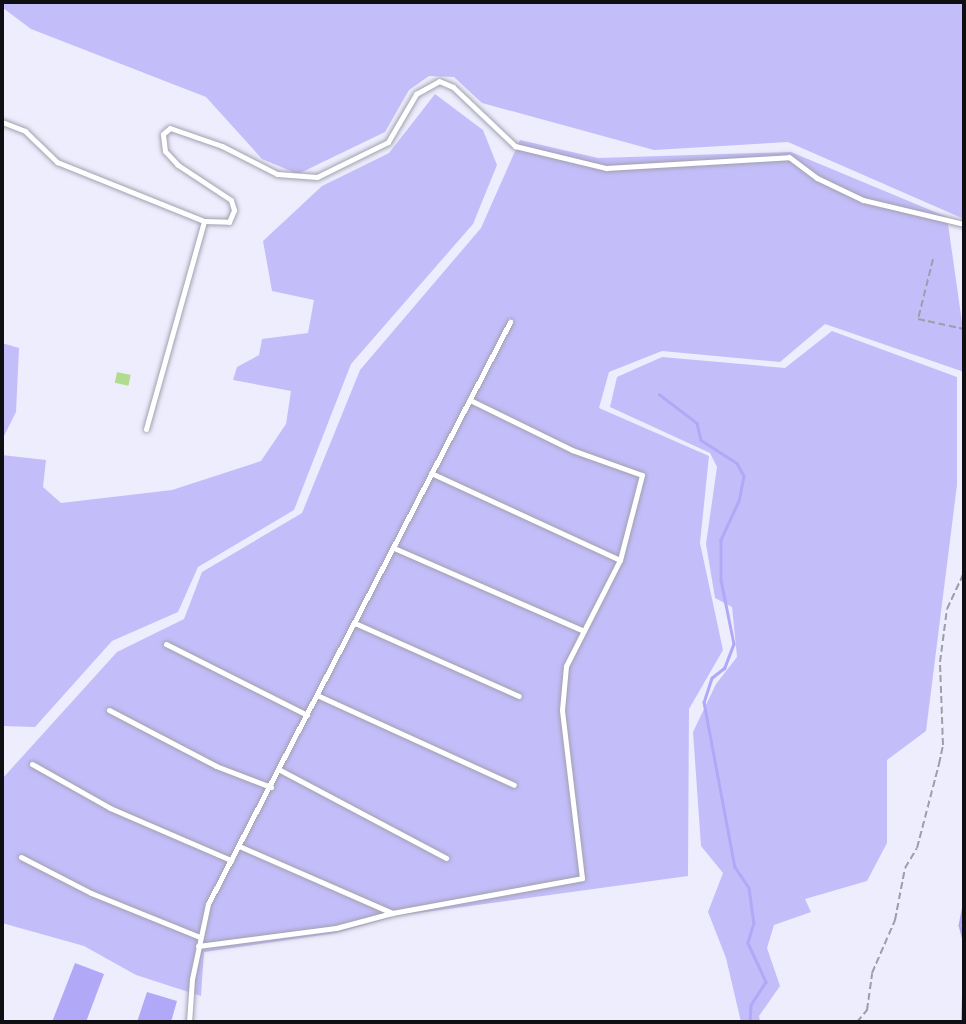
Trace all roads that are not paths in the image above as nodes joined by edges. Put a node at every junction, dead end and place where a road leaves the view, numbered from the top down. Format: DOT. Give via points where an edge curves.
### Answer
graph roads {
  1 [pos="2,122"];
  2 [pos="204,221"];
  3 [pos="964,224"];
  4 [pos="510,322"];
  5 [pos="470,400"];
  6 [pos="146,429"];
  7 [pos="431,473"];
  8 [pos="394,548"];
  9 [pos="620,560"];
  10 [pos="357,624"];
  11 [pos="584,631"];
  12 [pos="166,644"];
  13 [pos="319,696"];
  14 [pos="519,696"];
  15 [pos="109,710"];
  16 [pos="307,715"];
  17 [pos="32,764"];
  18 [pos="280,770"];
  19 [pos="514,785"];
  20 [pos="271,788"];
  21 [pos="239,846"];
  22 [pos="21,857"];
  23 [pos="446,858"];
  24 [pos="231,860"];
  25 [pos="392,913"];
  26 [pos="200,937"];
  27 [pos="198,946"];
  28 [pos="189,1022"];
  1 -- 2 [label="lane" via="25,131 57,162"];
  2 -- 3 [label="lane" via="229,222 234,210 231,200 177,165 165,151 165,131 177,129 277,174 317,177 388,142 416,94 439,81 453,87 516,146 606,168 789,157 825,183 863,200"];
  2 -- 6 [label="lane"];
  4 -- 5 [label="lane"];
  5 -- 7 [label="lane"];
  5 -- 9 [label="lane" via="572,450 642,475"];
  7 -- 8 [label="lane"];
  7 -- 9 [label="lane"];
  8 -- 10 [label="lane"];
  8 -- 11 [label="lane"];
  9 -- 11 [label="lane"];
  10 -- 13 [label="lane"];
  10 -- 14 [label="lane"];
  11 -- 25 [label="lane" via="566,666 562,710 582,878"];
  12 -- 16 [label="lane"];
  13 -- 16 [label="lane"];
  13 -- 19 [label="lane"];
  15 -- 20 [label="lane" via="216,766"];
  16 -- 18 [label="lane"];
  17 -- 24 [label="lane" via="110,808"];
  18 -- 20 [label="lane"];
  18 -- 23 [label="lane"];
  20 -- 21 [label="lane"];
  21 -- 24 [label="lane"];
  21 -- 25 [label="lane"];
  22 -- 26 [label="lane" via="91,893"];
  24 -- 26 [label="lane" via="208,904"];
  25 -- 27 [label="lane" via="336,928"];
  26 -- 27 [label="lane"];
  27 -- 28 [label="lane"];
}
